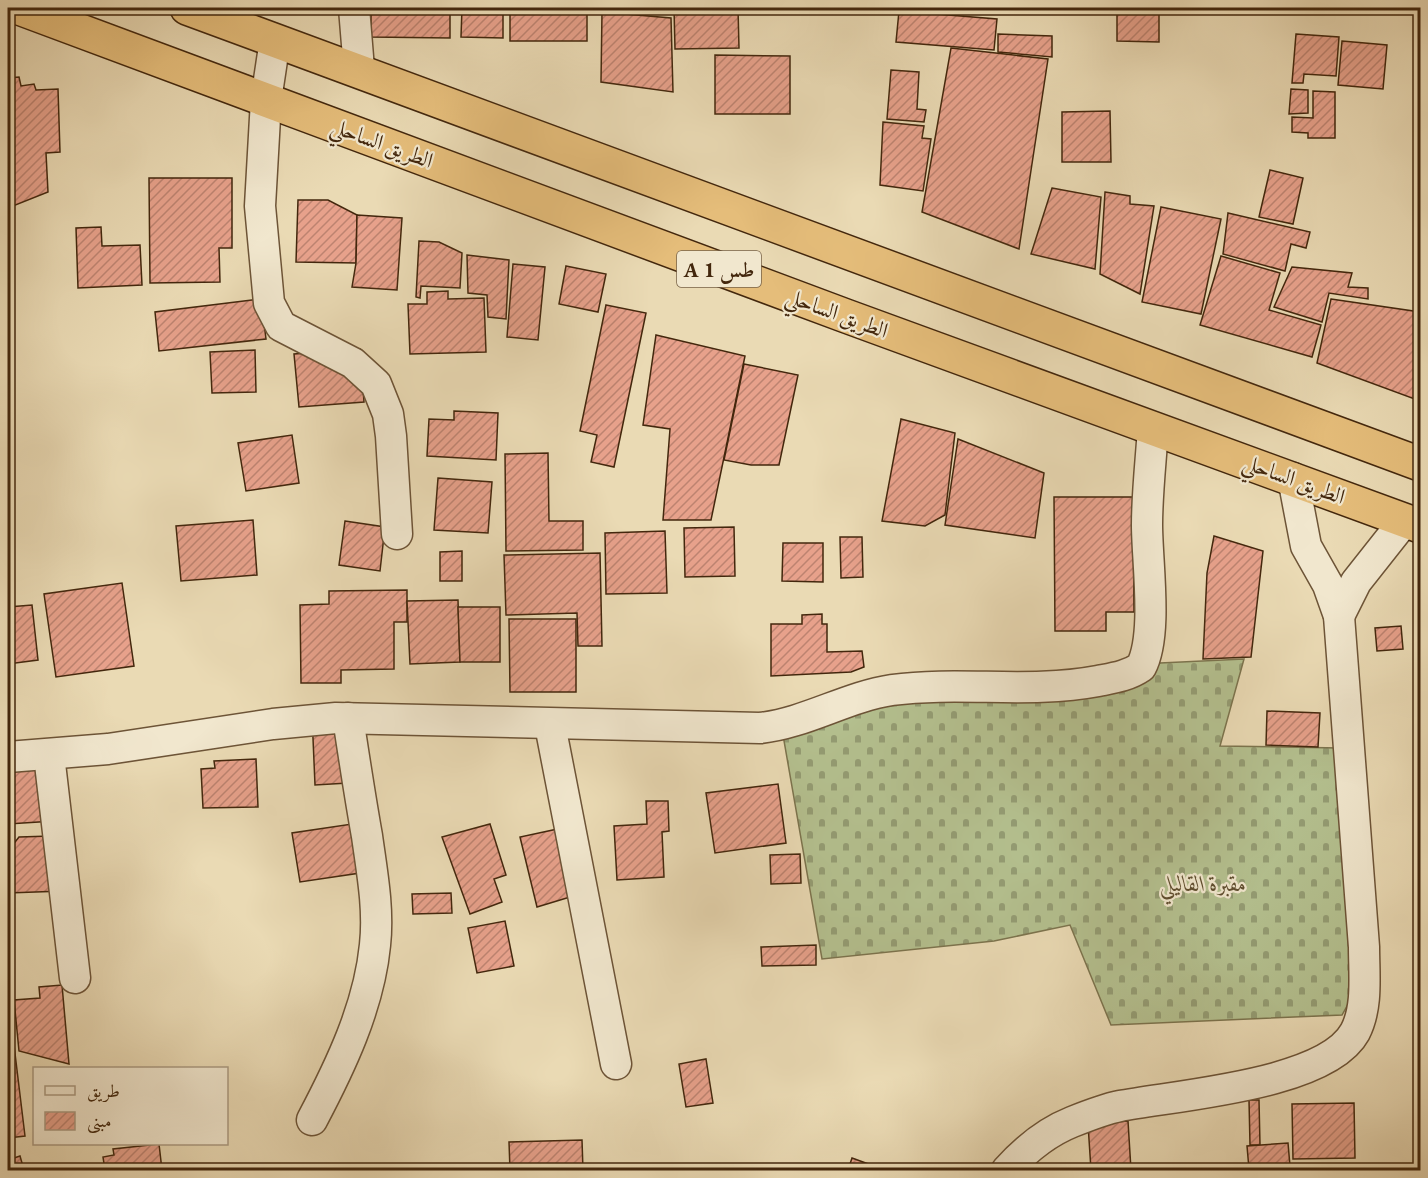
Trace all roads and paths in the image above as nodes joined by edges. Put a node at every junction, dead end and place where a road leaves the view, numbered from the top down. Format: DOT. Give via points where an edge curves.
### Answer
graph roads {
  1 [pos="20,8"];
  2 [pos="187,8"];
  3 [pos="354,8"];
  4 [pos="275,40"];
  5 [pos="359,69"];
  6 [pos="266,100"];
  7 [pos="1153,428"];
  8 [pos="1420,464"];
  9 [pos="1293,478"];
  10 [pos="1412,523"];
  11 [pos="397,534"];
  12 [pos="1339,616"];
  13 [pos="348,718"];
  14 [pos="550,725"];
  15 [pos="49,755"];
  16 [pos="8,757"];
  17 [pos="75,978"];
  18 [pos="616,1064"];
  19 [pos="312,1120"];
  20 [pos="1007,1170"];
  1 -- 6 [label="highway, الطريق الساحلي / A 1 طس"];
  2 -- 4 [label="highway, A 1 طس"];
  3 -- 5 [label="street"];
  4 -- 5 [label="highway, A 1 طس"];
  4 -- 6 [label="street"];
  5 -- 8 [label="highway, A 1 طس"];
  6 -- 7 [label="highway, الطريق الساحلي / A 1 طس"];
  6 -- 11 [label="street" via="260,206 269,303 281,326 353,363 376,384 388,414"];
  7 -- 9 [label="highway, الطريق الساحلي / A 1 طس"];
  7 -- 14 [label="street" via="1147,526 1147,650 1141,667 1134,672 1049,688 940,687 890,691 802,720 760,729"];
  9 -- 10 [label="highway, الطريق الساحلي / A 1 طس"];
  9 -- 12 [label="street" via="1306,546 1328,585"];
  10 -- 12 [label="street" via="1356,582"];
  12 -- 20 [label="street" via="1364,947 1362,1014 1354,1033 1341,1049 1322,1062 1293,1073 1117,1107 1071,1122 1032,1145"];
  13 -- 14 [label="street"];
  13 -- 15 [label="street" via="283,723 152,744"];
  13 -- 19 [label="street" via="374,883 376,944 371,975 350,1040"];
  14 -- 18 [label="street"];
  15 -- 16 [label="street"];
  15 -- 17 [label="street"];
}
